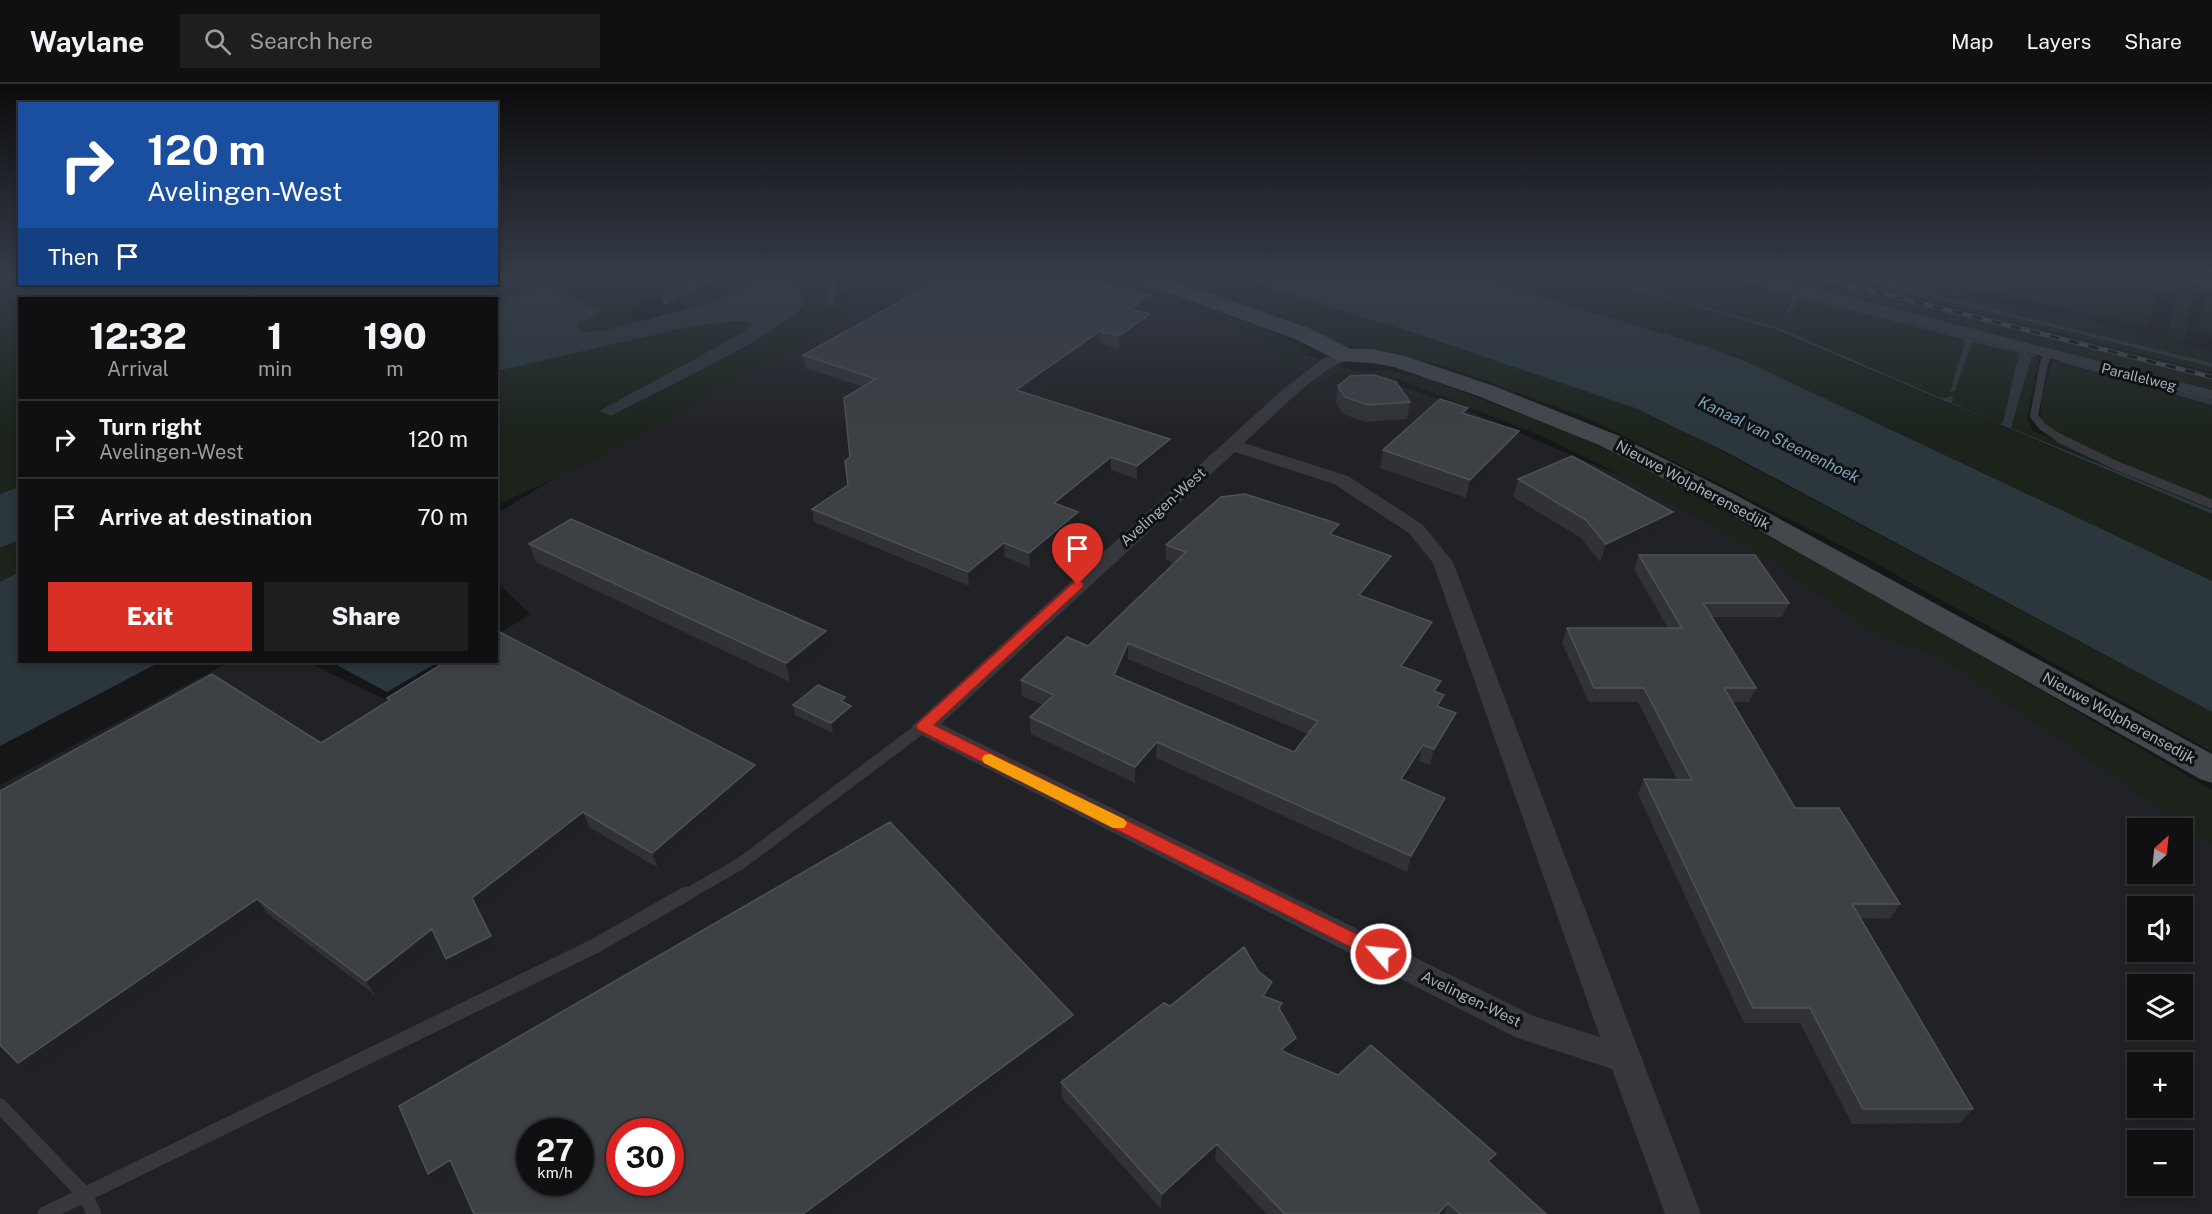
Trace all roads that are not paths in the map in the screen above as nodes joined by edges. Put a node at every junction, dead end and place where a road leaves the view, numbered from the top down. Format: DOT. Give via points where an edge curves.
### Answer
graph roads {
  1 [pos="1292,330"];
  2 [pos="1958,330"];
  3 [pos="2049,353"];
  4 [pos="1339,359"];
  5 [pos="2212,395"];
  6 [pos="1231,445"];
  7 [pos="2212,504"];
  8 [pos="924,726"];
  9 [pos="2212,770"];
  10 [pos="1624,1059"];
  11 [pos="0,1106"];
  12 [pos="85,1195"];
  13 [pos="45,1214"];
  14 [pos="94,1214"];
  15 [pos="1683,1214"];
  1 -- 4 [label="street, Nieuwe Wolpherensedijk"];
  2 -- 3 [label="street, Parallelweg"];
  3 -- 5 [label="street, Parallelweg"];
  3 -- 7 [label="lane" via="2034,416 2042,428 2073,446"];
  4 -- 6 [label="street, Avelingen-West" via="1287,395"];
  4 -- 9 [label="street, Nieuwe Wolpherensedijk" via="1373,356 1400,362 1486,391 1608,440 1725,500"];
  6 -- 8 [label="street, Avelingen-West"];
  6 -- 10 [label="street" via="1341,480 1416,529 1443,562"];
  8 -- 10 [label="street, Avelingen-West" via="1526,1027"];
  8 -- 12 [label="lane" via="740,864 595,946"];
  10 -- 15 [label="street"];
  11 -- 12 [label="lane"];
  12 -- 13 [label="lane"];
  12 -- 14 [label="lane"];
}
